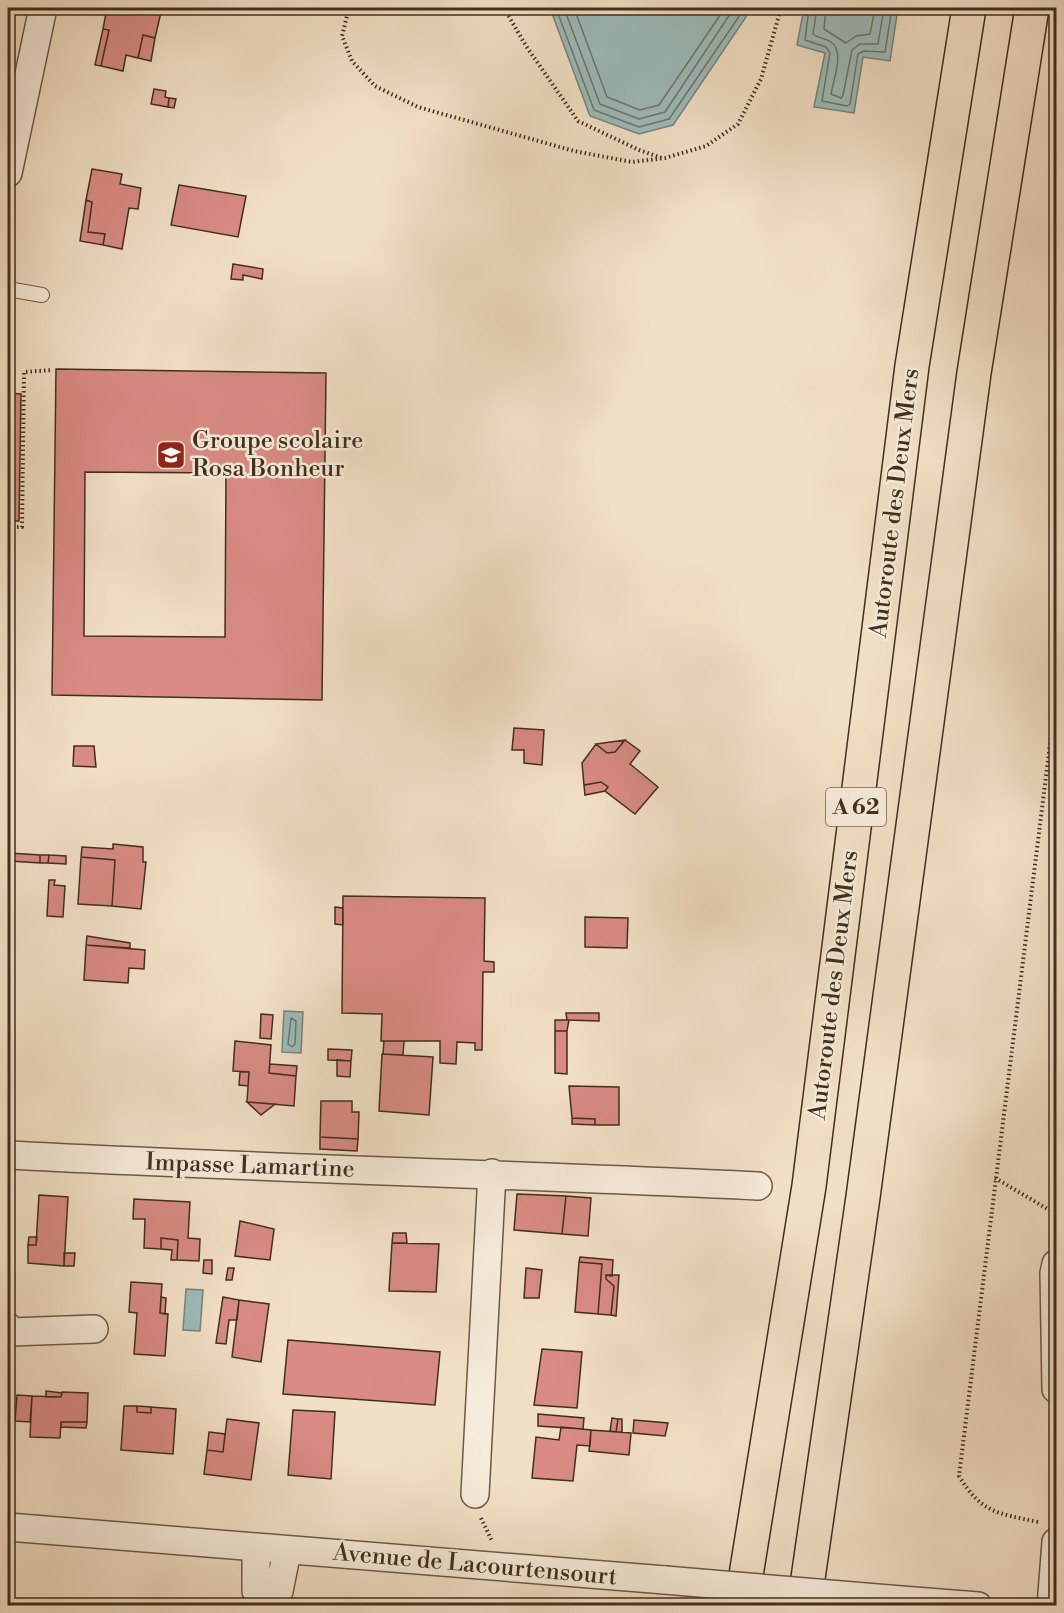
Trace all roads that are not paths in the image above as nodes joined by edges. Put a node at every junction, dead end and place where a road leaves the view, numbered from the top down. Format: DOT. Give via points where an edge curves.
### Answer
graph roads {
  1 [pos="43,8"];
  2 [pos="969,8"];
  3 [pos="1032,8"];
  4 [pos="8,173"];
  5 [pos="8,289"];
  6 [pos="42,295"];
  7 [pos="8,1155"];
  8 [pos="492,1173"];
  9 [pos="759,1186"];
  10 [pos="1056,1264"];
  11 [pos="8,1327"];
  12 [pos="94,1329"];
  13 [pos="1056,1389"];
  14 [pos="476,1494"];
  15 [pos="8,1527"];
  16 [pos="1051,1533"];
  17 [pos="256,1548"];
  18 [pos="287,1551"];
  19 [pos="267,1605"];
  20 [pos="273,1605"];
  21 [pos="741,1605"];
  22 [pos="804,1605"];
  23 [pos="978,1605"];
  24 [pos="1051,1605"];
  1 -- 4 [label="street"];
  2 -- 21 [label="highway, Autoroute des Deux Mers / A 62" via="912,366 809,1186"];
  3 -- 22 [label="highway, A 62" via="974,373 864,1197"];
  5 -- 6 [label="lane"];
  7 -- 8 [label="street, Impasse Lamartine" via="234,1167"];
  8 -- 9 [label="street, Impasse Lamartine"];
  8 -- 14 [label="street"];
  10 -- 13 [label="street"];
  11 -- 12 [label="street" via="11,1332"];
  15 -- 17 [label="street, Avenue de Lacourtensourt"];
  16 -- 24 [label="street"];
  17 -- 18 [label="street, Avenue de Lacourtensourt"];
  17 -- 19 [label="street" via="256,1591"];
  18 -- 20 [label="street"];
  18 -- 23 [label="street, Avenue de Lacourtensourt, bridge"];
}
